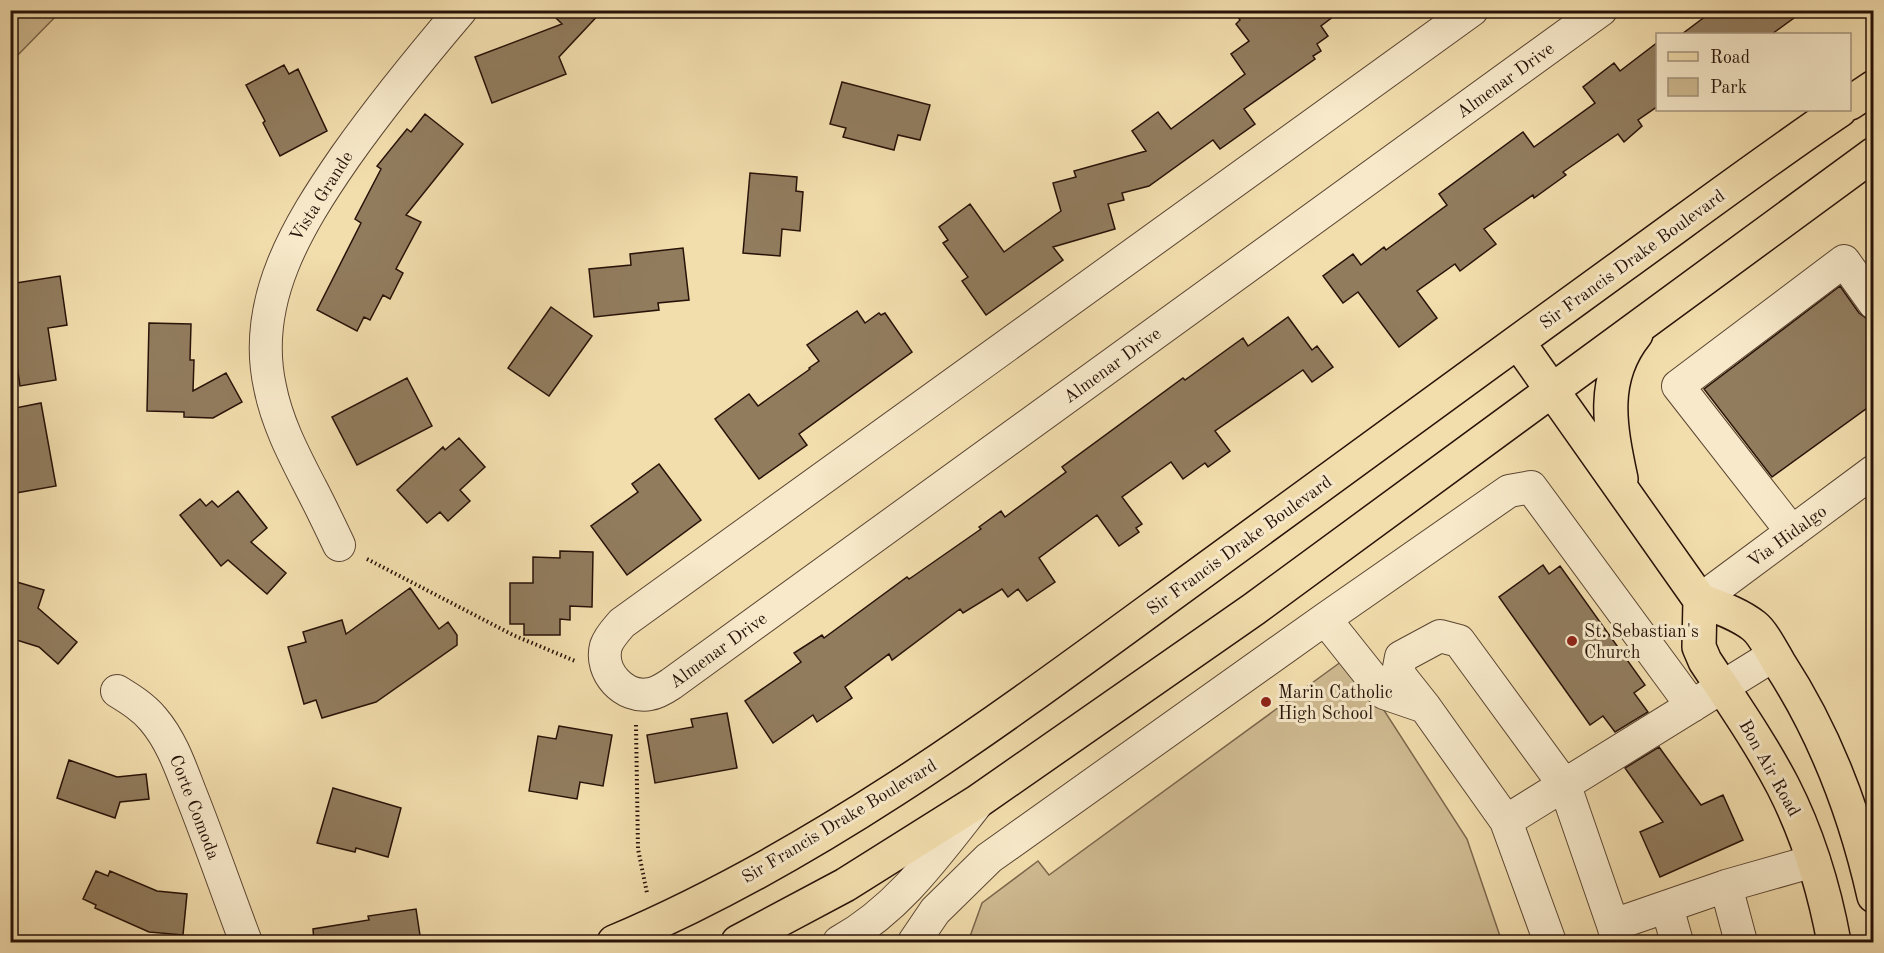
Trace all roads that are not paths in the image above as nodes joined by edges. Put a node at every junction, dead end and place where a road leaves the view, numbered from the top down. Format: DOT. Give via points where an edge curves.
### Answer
graph roads {
  1 [pos="461,10"];
  2 [pos="1472,10"];
  3 [pos="1601,10"];
  4 [pos="1874,87"];
  5 [pos="1851,102"];
  6 [pos="1839,111"];
  7 [pos="1874,154"];
  8 [pos="1874,303"];
  9 [pos="1646,322"];
  10 [pos="1518,342"];
  11 [pos="1552,391"];
  12 [pos="1874,471"];
  13 [pos="1624,492"];
  14 [pos="1792,532"];
  15 [pos="339,545"];
  16 [pos="1700,600"];
  17 [pos="1325,619"];
  18 [pos="1774,655"];
  19 [pos="1723,687"];
  20 [pos="117,691"];
  21 [pos="1692,706"];
  22 [pos="1425,707"];
  23 [pos="1565,786"];
  24 [pos="977,802"];
  25 [pos="1506,821"];
  26 [pos="1865,826"];
  27 [pos="1814,861"];
  28 [pos="1726,886"];
  29 [pos="1874,896"];
  30 [pos="1667,907"];
  31 [pos="1615,934"];
  32 [pos="246,942"];
  33 [pos="614,942"];
  34 [pos="738,942"];
  35 [pos="839,942"];
  36 [pos="914,942"];
  37 [pos="1550,942"];
  38 [pos="1677,942"];
  39 [pos="1741,942"];
  40 [pos="1834,942"];
  1 -- 15 [label="street, Vista Grande" via="368,124 320,193 289,248 270,303 266,356 274,404 287,440"];
  2 -- 3 [label="street, Almenar Drive" via="622,623 605,648 608,670 621,687 651,694 671,684"];
  4 -- 5 [label="main road"];
  6 -- 10 [label="main road, Sir Francis Drake Boulevard"];
  7 -- 9 [label="main road"];
  8 -- 14 [label="street" via="1844,261 1678,386"];
  9 -- 11 [label="main road"];
  9 -- 13 [label="main road" via="1627,345 1611,389 1612,436"];
  10 -- 11 [label="main road"];
  10 -- 33 [label="main road, Sir Francis Drake Boulevard" via="998,721 904,785 757,872"];
  11 -- 13 [label="main road"];
  11 -- 24 [label="main road" via="1254,609"];
  12 -- 14 [label="street, Via Hidalgo"];
  13 -- 16 [label="main road"];
  14 -- 16 [label="street, Via Hidalgo"];
  16 -- 18 [label="main road" via="1755,626"];
  16 -- 19 [label="main road, Bon Air Road" via="1699,647"];
  17 -- 21 [label="street" via="1509,491 1531,487"];
  17 -- 22 [label="street" via="1384,693"];
  17 -- 36 [label="street" via="989,858 935,912"];
  18 -- 19 [label="street"];
  18 -- 26 [label="main road" via="1826,746"];
  19 -- 21 [label="street"];
  19 -- 27 [label="main road, Bon Air Road" via="1784,787"];
  20 -- 32 [label="street, Corte Comoda" via="152,717 173,751"];
  21 -- 23 [label="street"];
  22 -- 23 [label="street" via="1398,673 1401,657 1440,636 1459,641"];
  22 -- 25 [label="street"];
  23 -- 25 [label="street"];
  23 -- 31 [label="street"];
  24 -- 34 [label="main road" via="845,885"];
  24 -- 35 [label="street" via="916,880 860,931"];
  25 -- 37 [label="street"];
  26 -- 29 [label="main road"];
  27 -- 28 [label="street"];
  27 -- 40 [label="main road, Bon Air Road"];
  28 -- 30 [label="street"];
  28 -- 39 [label="street"];
  30 -- 31 [label="street"];
  30 -- 38 [label="street"];
}
